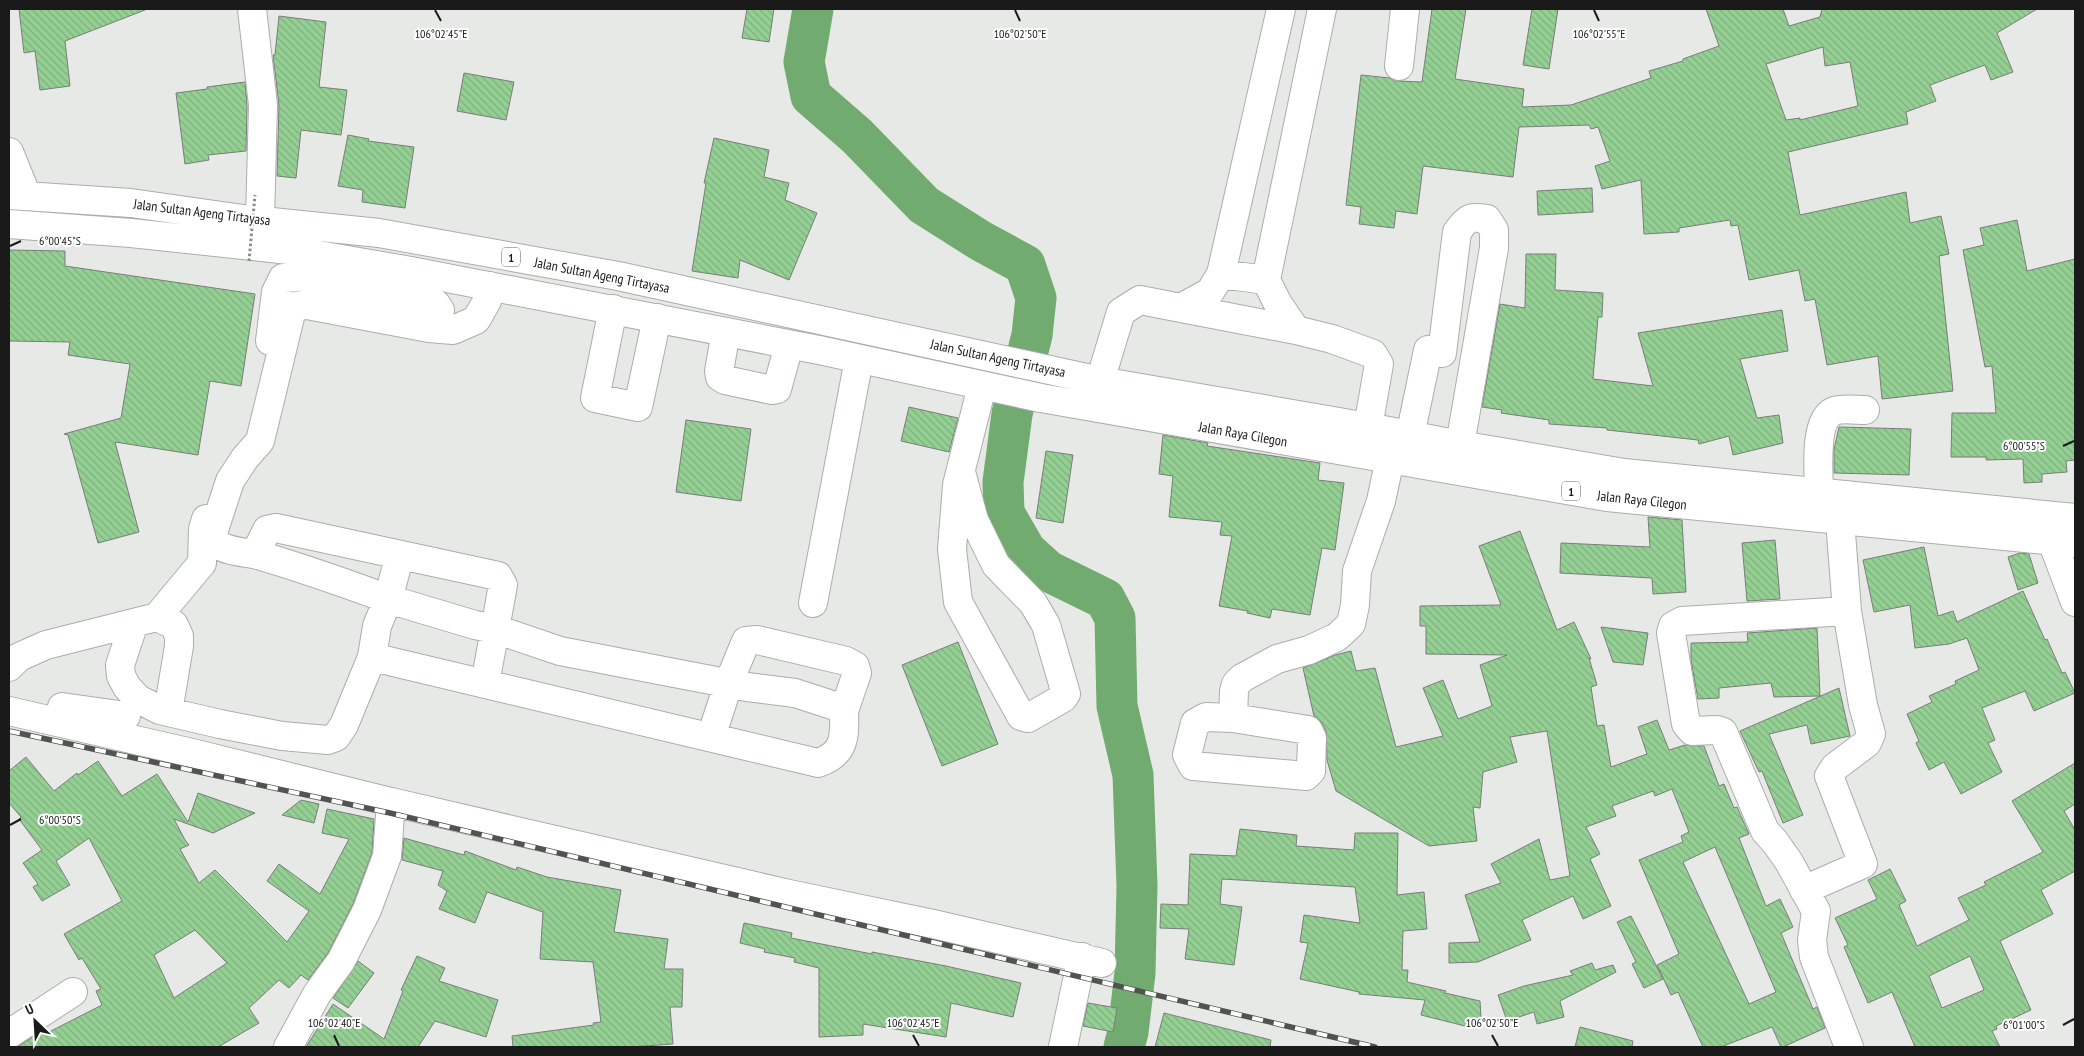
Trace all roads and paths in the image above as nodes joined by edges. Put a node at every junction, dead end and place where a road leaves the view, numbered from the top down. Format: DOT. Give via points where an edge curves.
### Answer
graph roads {
  1 [pos="252,9"];
  2 [pos="1281,9"];
  3 [pos="1322,9"];
  4 [pos="1406,9"];
  5 [pos="1399,66"];
  6 [pos="9,152"];
  7 [pos="18,196"];
  8 [pos="258,207"];
  9 [pos="9,224"];
  10 [pos="249,261"];
  11 [pos="1221,274"];
  12 [pos="1266,280"];
  13 [pos="489,286"];
  14 [pos="1182,308"];
  15 [pos="613,309"];
  16 [pos="657,318"];
  17 [pos="429,328"];
  18 [pos="1296,330"];
  19 [pos="726,332"];
  20 [pos="789,345"];
  21 [pos="859,359"];
  22 [pos="1425,366"];
  23 [pos="1471,376"];
  24 [pos="1100,380"];
  25 [pos="992,388"];
  26 [pos="1094,408"];
  27 [pos="1865,410"];
  28 [pos="1368,427"];
  29 [pos="1410,436"];
  30 [pos="1460,446"];
  31 [pos="1390,459"];
  32 [pos="961,472"];
  33 [pos="1819,493"];
  34 [pos="1840,520"];
  35 [pos="2063,530"];
  36 [pos="256,554"];
  37 [pos="400,555"];
  38 [pos="388,599"];
  39 [pos="2075,602"];
  40 [pos="813,603"];
  41 [pos="1847,611"];
  42 [pos="146,620"];
  43 [pos="495,629"];
  44 [pos="372,658"];
  45 [pos="9,667"];
  46 [pos="729,682"];
  47 [pos="485,684"];
  48 [pos="9,699"];
  49 [pos="9,711"];
  50 [pos="844,711"];
  51 [pos="168,712"];
  52 [pos="126,716"];
  53 [pos="1233,718"];
  54 [pos="711,737"];
  55 [pos="392,802"];
  56 [pos="1804,890"];
  57 [pos="73,992"];
  58 [pos="18,1037"];
  59 [pos="288,1047"];
  60 [pos="1063,1047"];
  61 [pos="1849,1047"];
  1 -- 8 [label="main road" via="263,106"];
  2 -- 11 [label="main road"];
  3 -- 12 [label="main road"];
  4 -- 5 [label="main road"];
  6 -- 7 [label="main road"];
  7 -- 8 [label="main road, Jalan Sultan Ageng Tirtayasa / 1" via="131,203 243,220"];
  8 -- 10 [label="path, bridge"];
  8 -- 24 [label="main road, Jalan Sultan Ageng Tirtayasa / 1" via="379,233 618,276"];
  9 -- 13 [label="main road, Jalan Sultan Ageng Tirtayasa / 1" via="131,232 289,250"];
  11 -- 12 [label="main road"];
  11 -- 14 [label="main road" via="1210,292"];
  12 -- 18 [label="main road"];
  13 -- 15 [label="main road, Jalan Sultan Ageng Tirtayasa / 1"];
  13 -- 17 [label="main road" via="487,301 476,320 453,330"];
  14 -- 18 [label="main road"];
  14 -- 24 [label="main road" via="1140,300 1121,312"];
  15 -- 16 [label="main road, Jalan Sultan Ageng Tirtayasa / 1"];
  15 -- 16 [label="main road" via="595,398 638,407"];
  16 -- 19 [label="main road, Jalan Sultan Ageng Tirtayasa / 1"];
  17 -- 36 [label="main road" via="307,305 296,306 291,313 260,441 230,481 213,533 218,544"];
  17 -- 42 [label="main road" via="437,322 440,310 436,304 424,299 310,278 283,278 276,292 270,340 245,431 220,474 203,529 202,563"];
  18 -- 28 [label="main road" via="1373,354 1379,364"];
  19 -- 20 [label="main road, Jalan Sultan Ageng Tirtayasa / 1"];
  19 -- 20 [label="main road" via="720,377 772,390 777,389"];
  20 -- 21 [label="main road, Jalan Sultan Ageng Tirtayasa / 1"];
  21 -- 25 [label="main road, Jalan Sultan Ageng Tirtayasa / 1"];
  21 -- 40 [label="main road"];
  22 -- 23 [label="main road"];
  22 -- 23 [label="main road" via="1428,350 1442,353 1457,232 1465,220 1487,219 1494,230 1494,248"];
  22 -- 29 [label="main road"];
  23 -- 30 [label="main road"];
  24 -- 28 [label="main road, Jalan Raya Cilegon / 1"];
  25 -- 26 [label="main road, Jalan Sultan Ageng Tirtayasa / 1"];
  25 -- 32 [label="main road"];
  26 -- 31 [label="main road, Jalan Raya Cilegon / 1"];
  27 -- 33 [label="main road" via="1834,411 1823,421 1819,441"];
  28 -- 29 [label="main road, Jalan Raya Cilegon / 1"];
  29 -- 30 [label="main road, Jalan Raya Cilegon / 1"];
  30 -- 33 [label="main road, Jalan Raya Cilegon / 1" via="1624,473"];
  31 -- 34 [label="main road, Jalan Raya Cilegon / 1" via="1607,497"];
  31 -- 53 [label="main road" via="1381,501 1357,571 1356,605 1351,624 1337,637 1309,650 1277,659 1242,678 1234,691"];
  32 -- 32 [label="main road" via="974,520 996,565 1034,603 1046,625 1063,680 1066,694 1063,698 1028,718 1021,716 958,602 952,549"];
  33 -- 35 [label="main road, Jalan Raya Cilegon / 1"];
  34 -- 35 [label="main road, Jalan Raya Cilegon / 1"];
  34 -- 41 [label="main road"];
  35 -- 39 [label="main road"];
  36 -- 37 [label="main road" via="267,530 276,528"];
  36 -- 38 [label="main road" via="359,586"];
  37 -- 38 [label="main road"];
  37 -- 43 [label="main road" via="498,576 503,585"];
  38 -- 43 [label="main road"];
  38 -- 44 [label="main road" via="377,626"];
  41 -- 56 [label="main road" via="1871,734 1862,748 1829,774 1863,864"];
  41 -- 56 [label="main road" via="1697,619 1676,623 1672,628 1686,724 1692,731 1723,732 1765,831"];
  42 -- 45 [label="main road" via="46,645 19,656"];
  42 -- 51 [label="main road" via="174,625 179,636"];
  42 -- 51 [label="main road" via="120,664 121,676 138,699"];
  43 -- 46 [label="main road" via="560,651"];
  43 -- 47 [label="main road"];
  44 -- 47 [label="main road"];
  44 -- 51 [label="main road" via="344,726 336,737 328,740 282,736"];
  46 -- 50 [label="main road" via="795,693"];
  46 -- 50 [label="main road" via="746,642 757,640 846,661 855,666 857,673"];
  46 -- 54 [label="main road"];
  47 -- 54 [label="main road"];
  48 -- 52 [label="main road"];
  49 -- 55 [label="main road"];
  50 -- 54 [label="main road" via="841,746 832,758 818,763"];
  55 -- 59 [label="main road" via="387,856 367,910 341,961"];
  55 -- 60 [label="main road" via="779,892 1092,960"];
  56 -- 61 [label="main road" via="1816,911 1814,956"];
  57 -- 58 [label="main road"];
}
